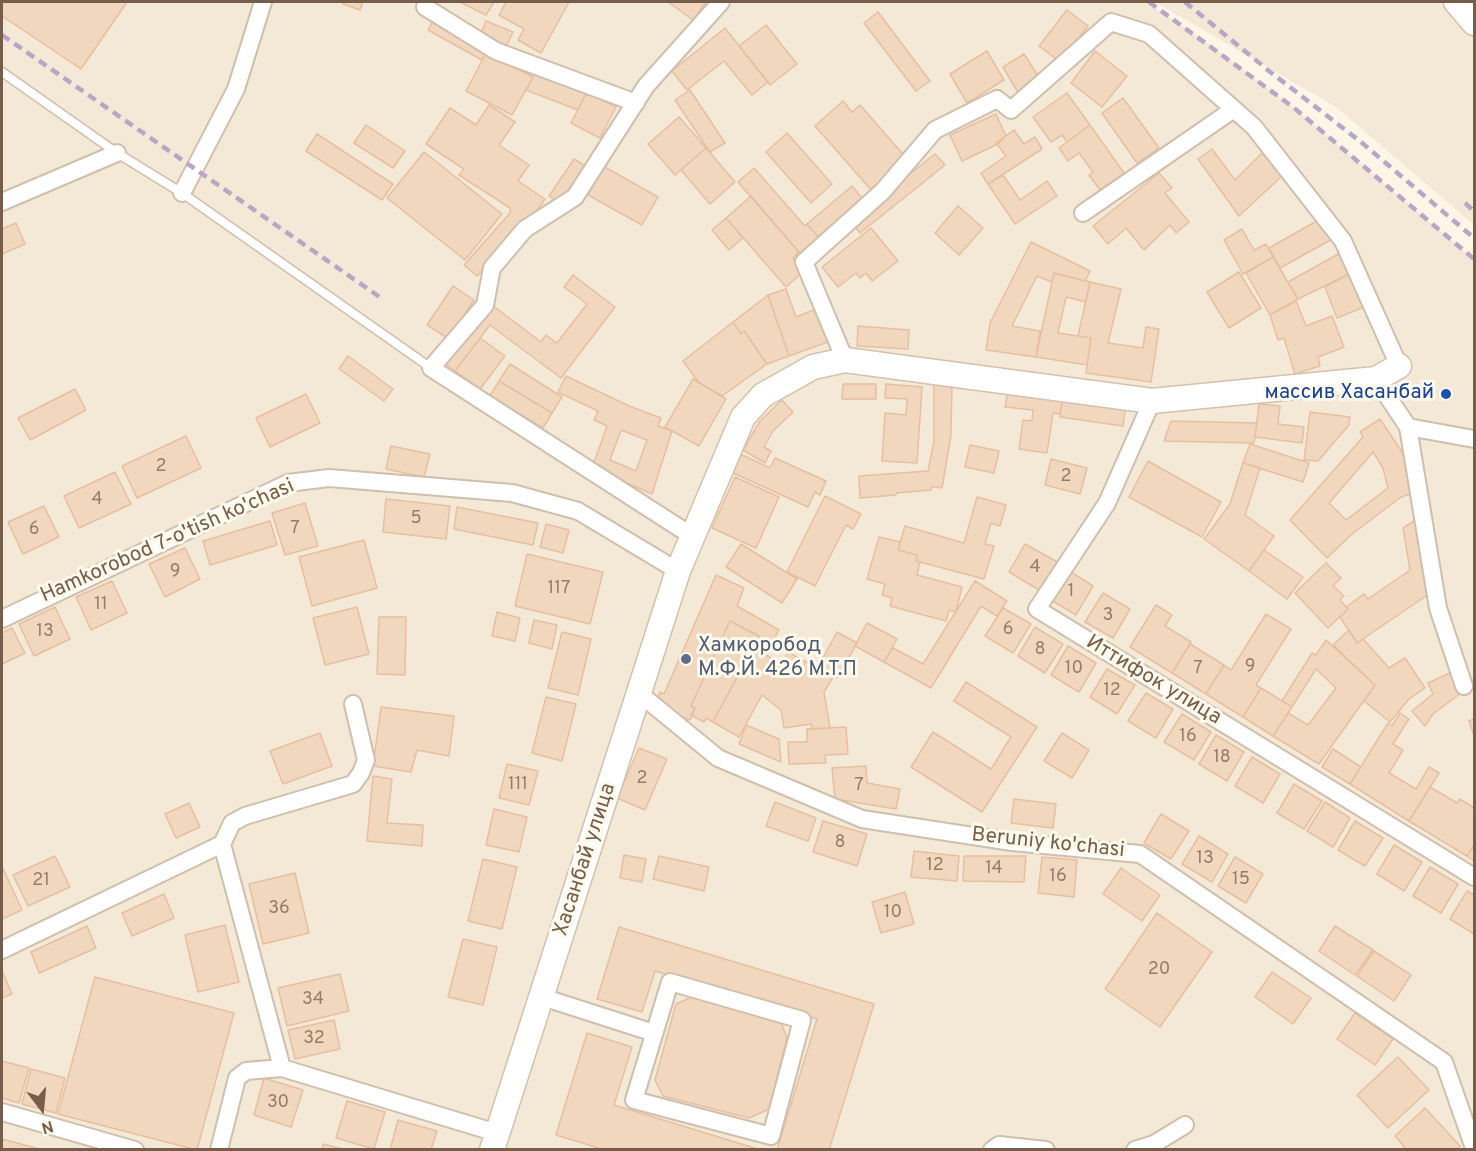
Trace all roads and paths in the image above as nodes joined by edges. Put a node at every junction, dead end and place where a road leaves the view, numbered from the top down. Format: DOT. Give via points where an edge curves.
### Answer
graph roads {
  1 [pos="263,2"];
  2 [pos="722,2"];
  3 [pos="1456,2"];
  4 [pos="425,7"];
  5 [pos="1474,23"];
  6 [pos="2,72"];
  7 [pos="636,103"];
  8 [pos="1234,110"];
  9 [pos="117,153"];
  10 [pos="182,193"];
  11 [pos="2,202"];
  12 [pos="1083,213"];
  13 [pos="844,360"];
  14 [pos="1399,366"];
  15 [pos="431,368"];
  16 [pos="1376,379"];
  17 [pos="1152,401"];
  18 [pos="1408,427"];
  19 [pos="1474,439"];
  20 [pos="692,536"];
  21 [pos="678,571"];
  22 [pos="2,619"];
  23 [pos="1464,686"];
  24 [pos="640,694"];
  25 [pos="353,704"];
  26 [pos="222,844"];
  27 [pos="1474,877"];
  28 [pos="2,950"];
  29 [pos="542,997"];
  30 [pos="654,1033"];
  31 [pos="282,1068"];
  32 [pos="2,1112"];
  33 [pos="1185,1125"];
  34 [pos="495,1141"];
  35 [pos="1474,1148"];
  36 [pos="135,1149"];
  37 [pos="219,1149"];
  38 [pos="992,1149"];
  39 [pos="1046,1149"];
  40 [pos="1136,1149"];
  1 -- 10 [label="street" via="236,89"];
  2 -- 7 [label="street" via="646,86"];
  3 -- 5 [label="street"];
  4 -- 7 [label="street" via="496,51"];
  6 -- 9 [label="lane"];
  7 -- 15 [label="street" via="575,197 525,229 492,268 485,305"];
  8 -- 12 [label="street"];
  8 -- 13 [label="street" via="1149,34 1110,22 1011,110 997,99 935,130 883,191 804,262"];
  8 -- 14 [label="street" via="1254,127 1343,241"];
  9 -- 10 [label="lane"];
  9 -- 11 [label="street"];
  10 -- 15 [label="lane"];
  13 -- 17 [label="street"];
  13 -- 20 [label="street" via="813,367 786,380 763,395 743,417"];
  14 -- 16 [label="street"];
  15 -- 20 [label="street"];
  16 -- 17 [label="street"];
  16 -- 18 [label="street"];
  17 -- 27 [label="street, Иттифок улица" via="1107,503 1037,609"];
  18 -- 19 [label="street"];
  18 -- 23 [label="street" via="1438,608"];
  20 -- 21 [label="street"];
  21 -- 22 [label="street, Hamkorobod 7-o'tish ko'chasi" via="578,511 512,493 329,478 288,483"];
  21 -- 24 [label="street, Хасанбай улица"];
  24 -- 29 [label="street, Хасанбай улица"];
  24 -- 35 [label="street, Beruniy ko'chasi" via="718,758 862,819 1012,842 1140,854 1444,1062"];
  25 -- 26 [label="street" via="366,760 353,784 245,816 232,823"];
  26 -- 28 [label="street"];
  26 -- 31 [label="street"];
  29 -- 30 [label="street"];
  29 -- 34 [label="street, Хасанбай улица"];
  30 -- 30 [label="street" via="670,982 802,1020 771,1136 634,1100"];
  31 -- 34 [label="street"];
  31 -- 37 [label="street" via="246,1071 237,1078"];
  32 -- 36 [label="street"];
  33 -- 40 [label="street" via="1154,1144"];
  38 -- 39 [label="street" via="999,1145"];
}
